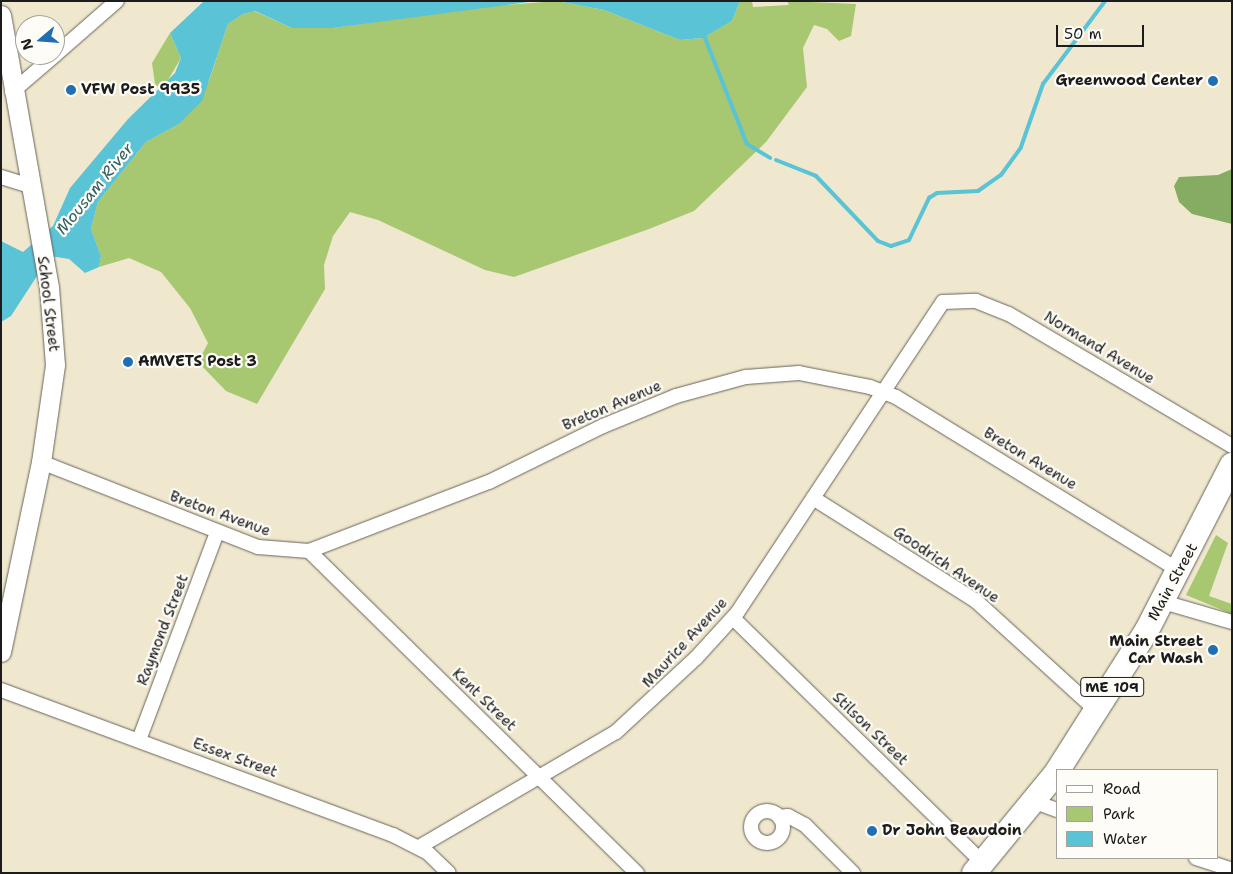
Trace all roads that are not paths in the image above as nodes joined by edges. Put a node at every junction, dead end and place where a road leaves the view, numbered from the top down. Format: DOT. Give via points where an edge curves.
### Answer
graph roads {
  1 [pos="118,1"];
  2 [pos="1,15"];
  3 [pos="2,34"];
  4 [pos="65,46"];
  5 [pos="43,65"];
  6 [pos="12,92"];
  7 [pos="1,177"];
  8 [pos="28,185"];
  9 [pos="943,302"];
  10 [pos="881,391"];
  11 [pos="1232,446"];
  12 [pos="41,462"];
  13 [pos="1232,465"];
  14 [pos="813,498"];
  15 [pos="217,532"];
  16 [pos="309,552"];
  17 [pos="1180,571"];
  18 [pos="1163,602"];
  19 [pos="733,618"];
  20 [pos="1232,622"];
  21 [pos="1,652"];
  22 [pos="1,690"];
  23 [pos="1097,711"];
  24 [pos="139,740"];
  25 [pos="1059,769"];
  26 [pos="1056,777"];
  27 [pos="541,778"];
  28 [pos="1046,806"];
  29 [pos="779,817"];
  30 [pos="419,848"];
  31 [pos="1199,859"];
  32 [pos="979,868"];
  33 [pos="1232,870"];
  34 [pos="450,873"];
  35 [pos="637,873"];
  36 [pos="853,873"];
  1 -- 4 [label="street"];
  2 -- 3 [label="street, School Street"];
  3 -- 6 [label="street, School Street"];
  5 -- 6 [label="street"];
  6 -- 8 [label="street, School Street"];
  7 -- 8 [label="street"];
  8 -- 12 [label="street, School Street" via="45,267 56,365"];
  9 -- 10 [label="street, Maurice Avenue"];
  9 -- 11 [label="street, Normand Avenue" via="976,301 1009,314"];
  10 -- 14 [label="street, Maurice Avenue"];
  10 -- 16 [label="street, Breton Avenue" via="790,372 708,386 639,410 489,482"];
  10 -- 17 [label="street, Breton Avenue"];
  12 -- 15 [label="street, Breton Avenue"];
  12 -- 21 [label="street, School Street"];
  13 -- 17 [label="highway, Main Street / ME 109"];
  14 -- 19 [label="street, Maurice Avenue"];
  14 -- 23 [label="street, Goodrich Avenue" via="976,602"];
  15 -- 16 [label="street, Breton Avenue" via="258,546"];
  15 -- 24 [label="street, Raymond Street"];
  16 -- 27 [label="street, Kent Street"];
  17 -- 18 [label="highway, Main Street / ME 109"];
  18 -- 20 [label="street"];
  18 -- 23 [label="highway, Main Street / ME 109"];
  19 -- 27 [label="street, Maurice Avenue" via="616,732"];
  19 -- 32 [label="street, Stilson Street"];
  22 -- 24 [label="street, Essex Street"];
  23 -- 25 [label="highway, Main Street / ME 109"];
  24 -- 30 [label="street, Essex Street"];
  26 -- 28 [label="highway, Main Street / ME 109"];
  27 -- 30 [label="street, Maurice Avenue"];
  27 -- 35 [label="street, Kent Street"];
  28 -- 32 [label="highway, Main Street / ME 109"];
  29 -- 36 [label="street" via="788,816 804,825"];
  30 -- 34 [label="street, Essex Street"];
  31 -- 33 [label="street"];
}
